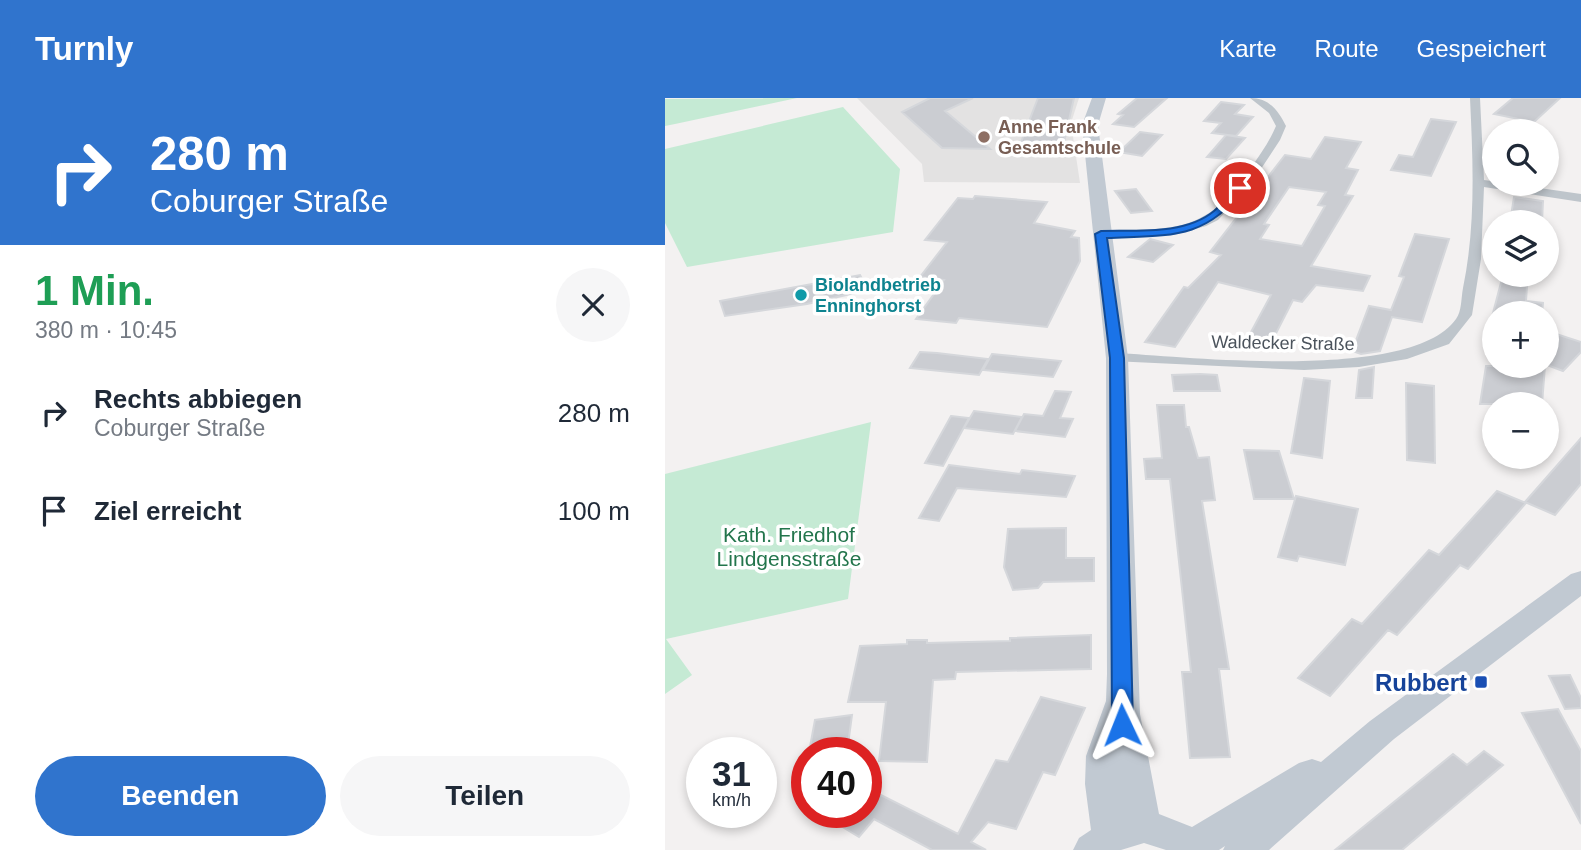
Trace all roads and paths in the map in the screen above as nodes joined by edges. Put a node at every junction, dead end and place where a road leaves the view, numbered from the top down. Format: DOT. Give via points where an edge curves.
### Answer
graph roads {
  1 [pos="1099,98"];
  2 [pos="1255,98"];
  3 [pos="1475,98"];
  4 [pos="1481,183"];
  5 [pos="1581,198"];
  6 [pos="1101,234"];
  7 [pos="1117,358"];
  8 [pos="1581,581"];
  9 [pos="1381,730"];
  10 [pos="1115,838"];
  11 [pos="1194,848"];
  12 [pos="1242,850"];
  1 -- 6 [label="street" via="1090,125"];
  2 -- 6 [label="street" via="1273,111 1281,126 1219,213 1185,229"];
  3 -- 4 [label="street, Waldecker Straße"];
  4 -- 5 [label="street"];
  4 -- 7 [label="street, Waldecker Straße" via="1464,321 1453,334 1430,347 1404,358 1327,365"];
  6 -- 7 [label="street"];
  7 -- 10 [label="street" via="1122,674 1120,706 1107,733 1100,767"];
  8 -- 9 [label="street"];
  9 -- 11 [label="street"];
  9 -- 12 [label="street"];
  10 -- 11 [label="street" via="1157,828 1180,836"];
}
